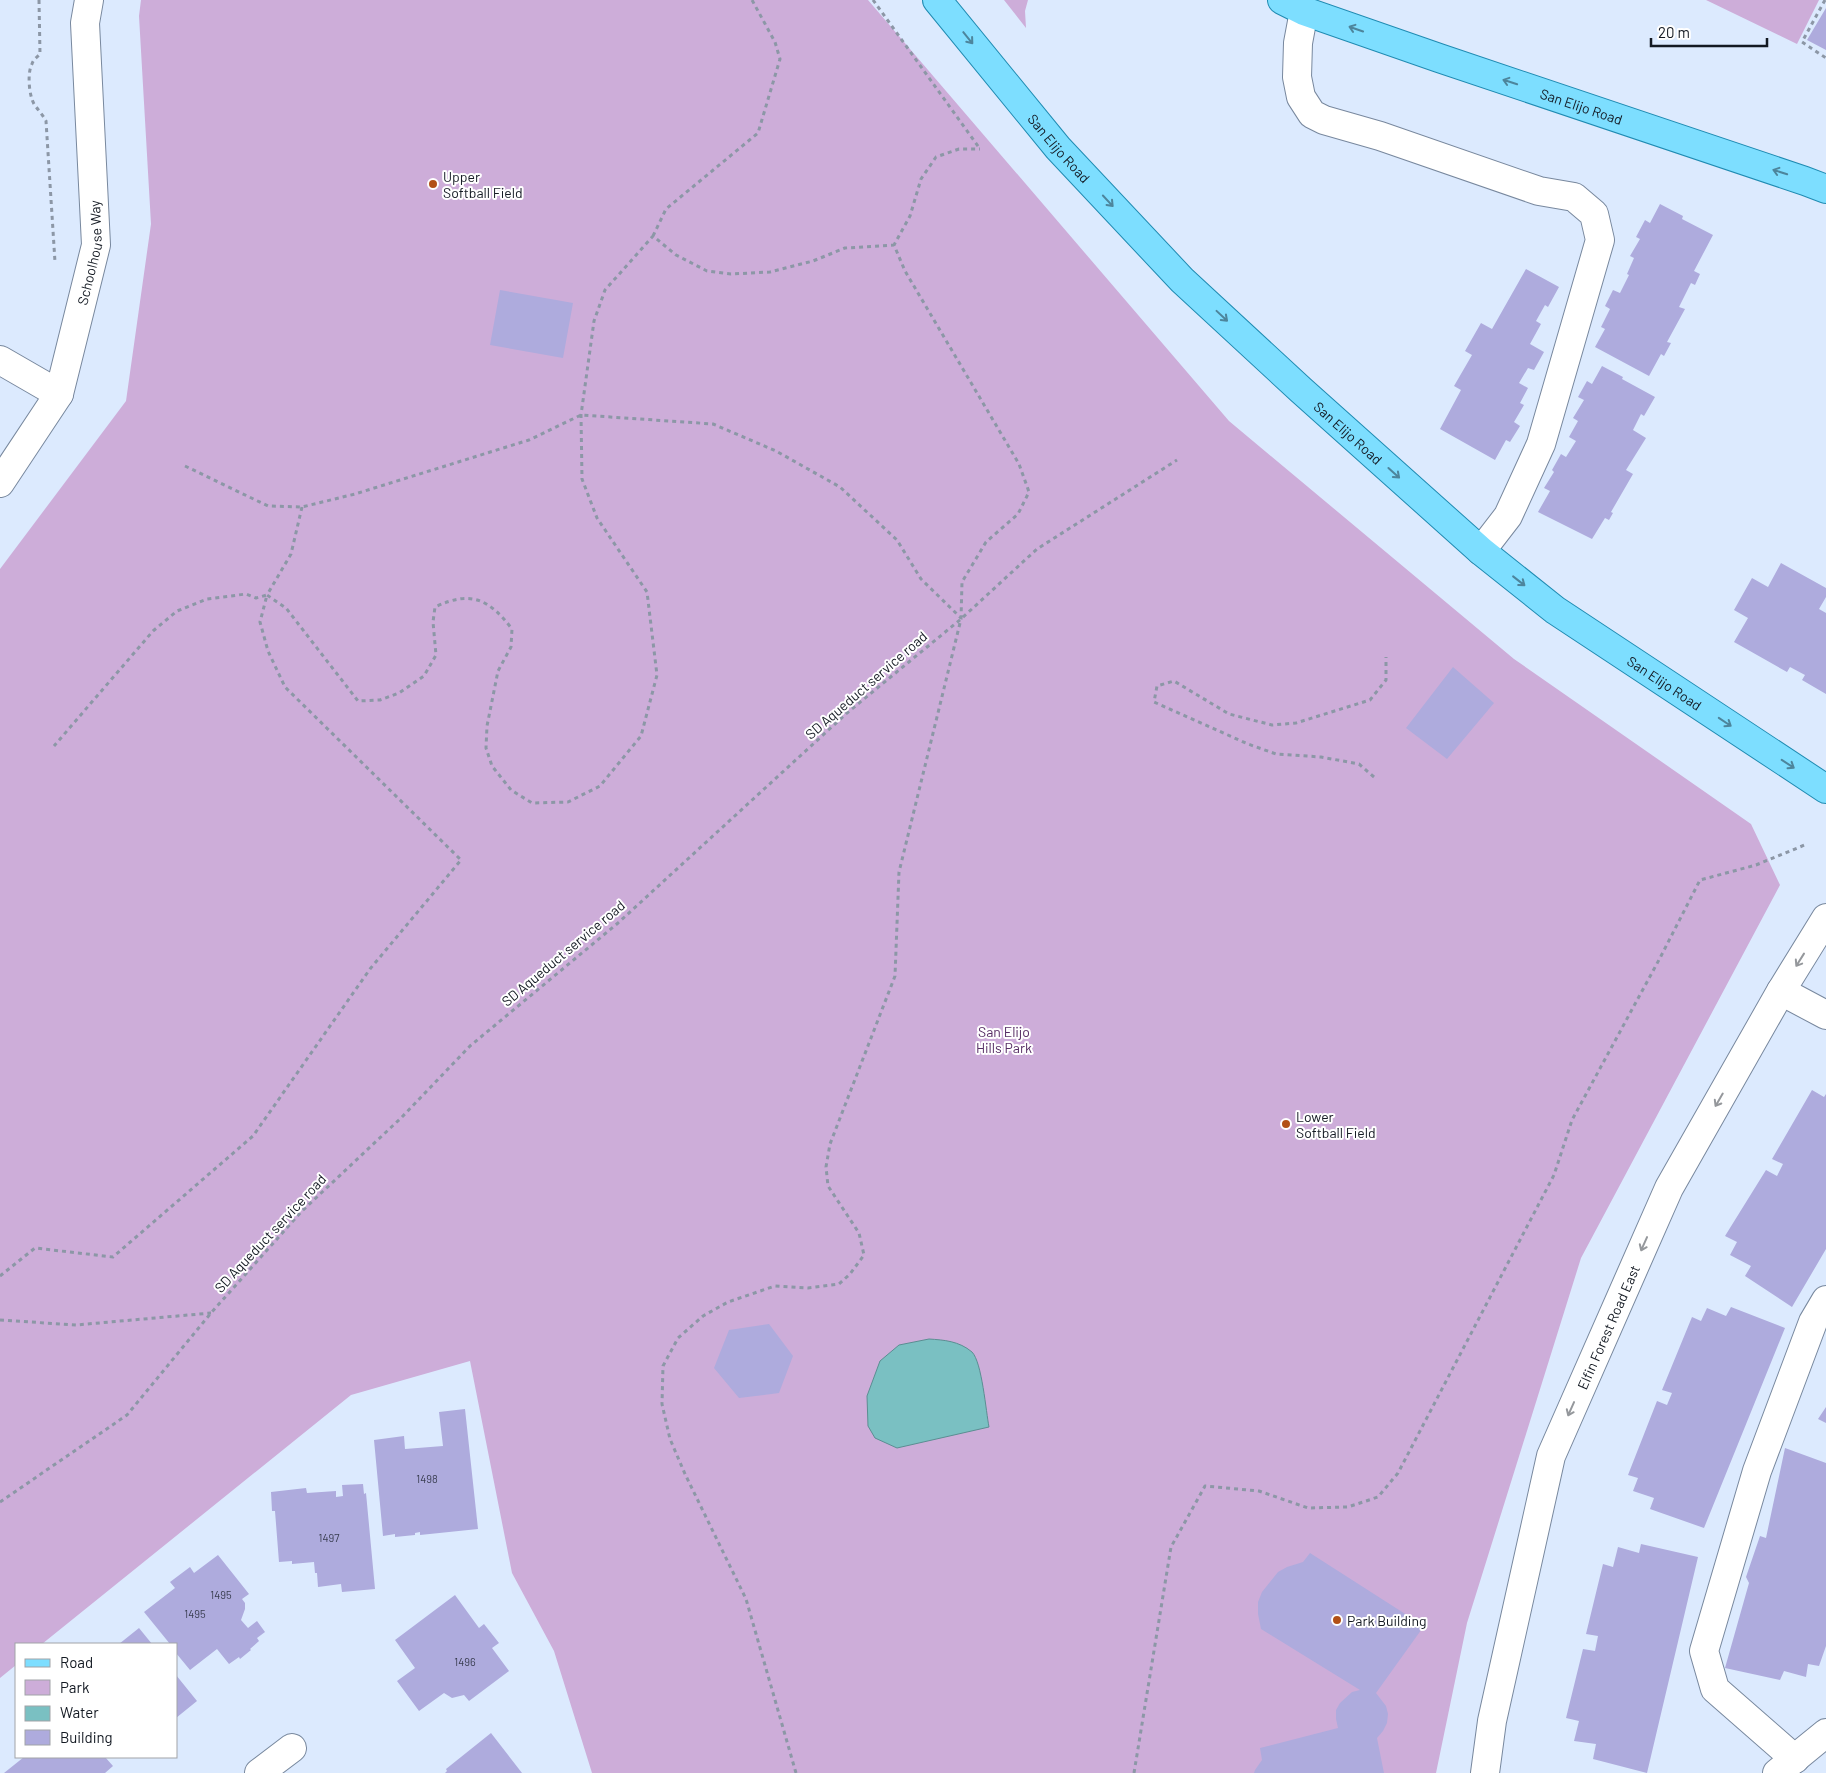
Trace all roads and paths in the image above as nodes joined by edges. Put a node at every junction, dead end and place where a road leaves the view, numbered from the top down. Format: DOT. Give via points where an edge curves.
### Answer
graph roads {
  1 [pos="39,0"];
  2 [pos="89,0"];
  3 [pos="752,0"];
  4 [pos="873,0"];
  5 [pos="937,0"];
  6 [pos="1825,0"];
  7 [pos="1293,6"];
  8 [pos="1826,58"];
  9 [pos="1826,189"];
  10 [pos="653,236"];
  11 [pos="894,245"];
  12 [pos="55,265"];
  13 [pos="0,360"];
  14 [pos="58,394"];
  15 [pos="581,415"];
  16 [pos="1177,460"];
  17 [pos="5,465"];
  18 [pos="185,466"];
  19 [pos="302,507"];
  20 [pos="1481,551"];
  21 [pos="267,595"];
  22 [pos="961,619"];
  23 [pos="1386,658"];
  24 [pos="54,746"];
  25 [pos="1374,777"];
  26 [pos="1826,789"];
  27 [pos="1807,844"];
  28 [pos="1826,918"];
  29 [pos="1781,991"];
  30 [pos="1826,1015"];
  31 [pos="0,1276"];
  32 [pos="1825,1302"];
  33 [pos="211,1313"];
  34 [pos="0,1320"];
  35 [pos="0,1502"];
  36 [pos="1826,1733"];
  37 [pos="292,1748"];
  38 [pos="1786,1766"];
  39 [pos="259,1773"];
  40 [pos="796,1773"];
  41 [pos="1134,1773"];
  42 [pos="1485,1773"];
  1 -- 12 [label="path" via="40,54 31,64 30,77 34,104 46,121"];
  2 -- 14 [label="street, Schoolhouse Way" via="85,23 96,246"];
  3 -- 10 [label="path" via="775,42 780,59 758,133 666,209"];
  4 -- 11 [label="path" via="980,149 959,149 936,157 921,179 910,216"];
  5 -- 20 [label="main road, San Elijo Road, one-way" via="1058,148 1182,280"];
  6 -- 8 [label="path" via="1802,42"];
  9 -- 7 [label="main road, San Elijo Road, one-way"];
  7 -- 20 [label="street" via="1298,43 1297,78 1301,97 1312,114 1539,191 1574,197 1594,214 1600,240 1541,444 1508,516"];
  10 -- 11 [label="path" via="676,255 708,271 731,274 770,272 813,261 845,248"];
  10 -- 15 [label="path" via="605,290 594,321"];
  11 -- 22 [label="path" via="905,271 1019,464 1029,492 1018,514 986,542 962,582"];
  13 -- 14 [label="street"];
  14 -- 17 [label="street, Schoolhouse Way"];
  15 -- 19 [label="path" via="529,440 355,494"];
  15 -- 21 [label="path" via="582,479 597,518 646,592 657,674 641,736 600,786 568,802 532,803 511,790 492,766 486,748 487,726 498,670 512,647 512,629 500,613 480,599 452,599 435,607 436,655 424,676 399,693 380,700 358,701 286,608"];
  15 -- 22 [label="path" via="713,424 776,451 840,487 897,540 921,579"];
  16 -- 22 [label="path, SD Aqueduct service road" via="1037,548"];
  18 -- 19 [label="path" via="268,506"];
  19 -- 21 [label="path" via="291,554"];
  20 -- 26 [label="main road, San Elijo Road, one-way" via="1556,610"];
  21 -- 24 [label="path" via="207,599 178,611 153,631"];
  21 -- 31 [label="path" via="260,622 268,651 285,687 461,860 370,969 253,1136 113,1257 35,1248"];
  22 -- 33 [label="path, SD Aqueduct service road" via="847,713 618,923 470,1046 401,1118 301,1212"];
  22 -- 40 [label="path" via="899,872 895,976 830,1144 826,1167 828,1186 859,1233 864,1255 839,1284 808,1288 775,1286 728,1302 703,1316 678,1338 663,1366 662,1404 670,1439 746,1599"];
  23 -- 25 [label="path" via="1386,680 1370,700 1296,723 1272,726 1229,714 1174,682 1157,686 1154,702 1257,748 1276,754 1359,764"];
  27 -- 41 [label="path" via="1756,865 1700,880 1572,1120 1554,1175 1398,1473 1378,1497 1348,1508 1308,1508 1259,1491 1205,1486 1171,1547"];
  28 -- 29 [label="street, Elfin Forest Road East, one-way"];
  29 -- 30 [label="street"];
  29 -- 42 [label="street, Elfin Forest Road East, one-way" via="1669,1188 1551,1456 1492,1721"];
  32 -- 38 [label="street" via="1813,1322 1756,1471 1704,1651 1715,1689"];
  33 -- 34 [label="path" via="76,1325"];
  33 -- 35 [label="path, SD Aqueduct service road" via="127,1415"];
  36 -- 38 [label="street"];
  37 -- 39 [label="street"];
}
